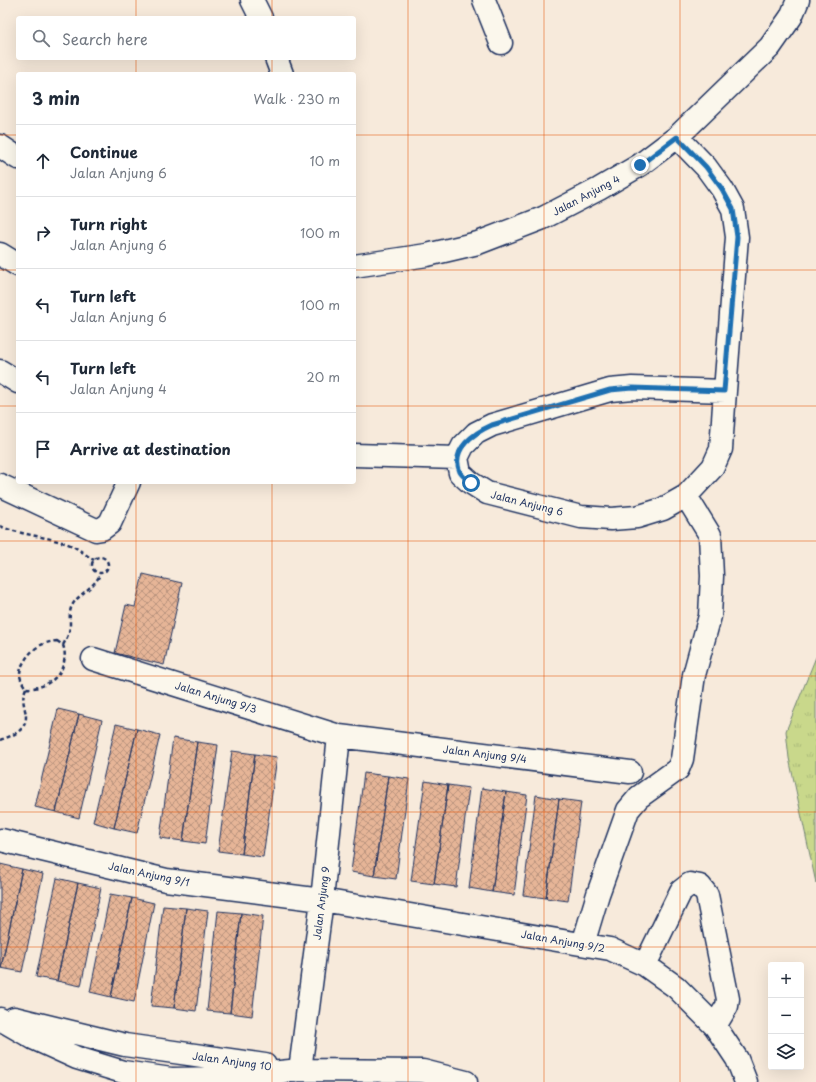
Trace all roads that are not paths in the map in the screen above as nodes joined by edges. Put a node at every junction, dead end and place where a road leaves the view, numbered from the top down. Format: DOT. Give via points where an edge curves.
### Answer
graph roads {
  1 [pos="252,0"];
  2 [pos="484,0"];
  3 [pos="798,0"];
  4 [pos="260,16"];
  5 [pos="501,43"];
  6 [pos="277,60"];
  7 [pos="281,72"];
  8 [pos="677,137"];
  9 [pos="0,146"];
  10 [pos="16,157"];
  11 [pos="0,254"];
  12 [pos="16,264"];
  13 [pos="356,266"];
  14 [pos="0,370"];
  15 [pos="16,381"];
  16 [pos="724,391"];
  17 [pos="356,455"];
  18 [pos="457,458"];
  19 [pos="128,484"];
  20 [pos="0,485"];
  21 [pos="686,496"];
  22 [pos="94,659"];
  23 [pos="339,736"];
  24 [pos="630,772"];
  25 [pos="1,840"];
  26 [pos="322,900"];
  27 [pos="583,944"];
  28 [pos="644,965"];
  29 [pos="0,1015"];
  30 [pos="0,1019"];
  31 [pos="715,1026"];
  32 [pos="300,1070"];
  33 [pos="466,1082"];
  34 [pos="746,1082"];
  1 -- 4 [label="street"];
  2 -- 5 [label="street"];
  3 -- 8 [label="street, Jalan Anjung 4" via="792,17 770,47"];
  6 -- 7 [label="street"];
  8 -- 13 [label="street, Jalan Anjung 4" via="640,165 544,218 478,243 427,255"];
  8 -- 16 [label="street, Jalan Anjung 6" via="706,167 733,209 737,237"];
  9 -- 10 [label="street"];
  11 -- 12 [label="street"];
  14 -- 15 [label="street"];
  16 -- 18 [label="street" via="632,388 610,390 492,425 476,433 463,446"];
  16 -- 21 [label="street, Jalan Anjung 6" via="721,449 713,467"];
  17 -- 18 [label="street"];
  18 -- 21 [label="street, Jalan Anjung 6" via="460,473 487,493 581,517 637,517 663,509"];
  19 -- 20 [label="street" via="110,523 96,530"];
  21 -- 27 [label="street" via="710,534 712,576 710,616 692,681 682,758 678,769 639,797 628,810"];
  22 -- 23 [label="street, Jalan Anjung 9/3"];
  23 -- 24 [label="street, Jalan Anjung 9/4"];
  23 -- 26 [label="street, Jalan Anjung 9"];
  25 -- 26 [label="street, Jalan Anjung 9/1" via="166,880"];
  26 -- 27 [label="street, Jalan Anjung 9/2"];
  26 -- 32 [label="street, Jalan Anjung 9"];
  27 -- 28 [label="street, Jalan Anjung 9/2" via="610,949"];
  28 -- 31 [label="street, Jalan Anjung 9/2" via="676,987"];
  28 -- 31 [label="street" via="681,891 690,884 700,886 707,895 728,996 727,1006"];
  29 -- 32 [label="street, Jalan Anjung 10" via="125,1045"];
  30 -- 32 [label="street, Jalan Anjung 10" via="33,1038 77,1058 123,1072 172,1079 220,1078"];
  31 -- 34 [label="street, Jalan Anjung 9/2" via="737,1059"];
  32 -- 33 [label="street" via="423,1071"];
}
